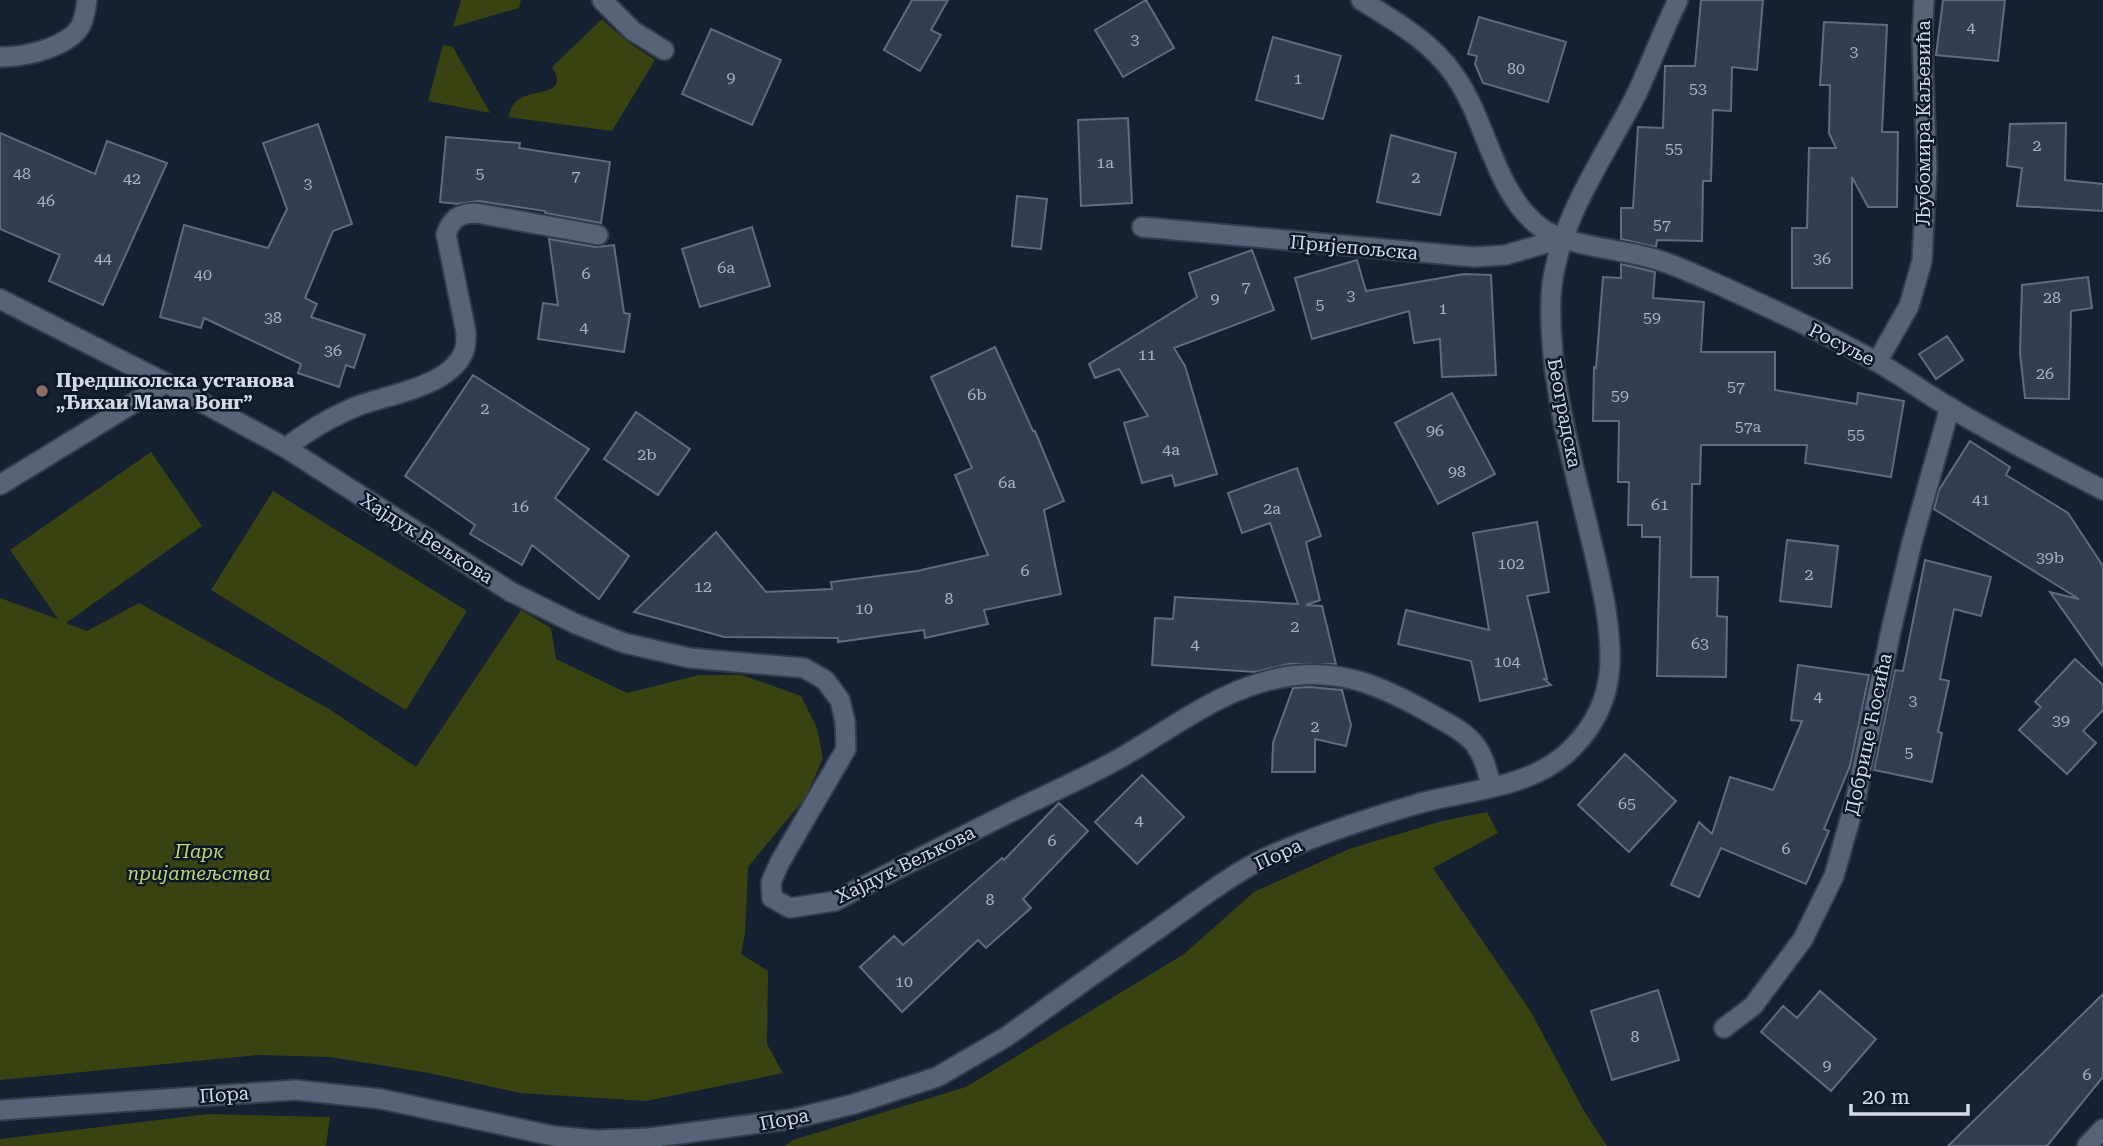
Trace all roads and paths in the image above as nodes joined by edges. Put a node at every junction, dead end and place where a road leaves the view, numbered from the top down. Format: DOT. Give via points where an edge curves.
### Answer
graph roads {
  1 [pos="87,0"];
  2 [pos="603,0"];
  3 [pos="1361,0"];
  4 [pos="1678,0"];
  5 [pos="1924,0"];
  6 [pos="664,50"];
  7 [pos="0,57"];
  8 [pos="1142,227"];
  9 [pos="598,235"];
  10 [pos="1563,238"];
  11 [pos="0,299"];
  12 [pos="1877,362"];
  13 [pos="166,383"];
  14 [pos="1950,407"];
  15 [pos="285,448"];
  16 [pos="0,485"];
  17 [pos="2103,490"];
  18 [pos="1491,786"];
  19 [pos="1724,1028"];
  20 [pos="0,1110"];
  21 [pos="2103,1129"];
  22 [pos="2087,1146"];
  1 -- 7 [label="street" via="82,24 73,35 31,53"];
  2 -- 6 [label="street" via="633,30"];
  3 -- 10 [label="street" via="1418,35 1444,62 1468,99 1522,210 1541,228"];
  4 -- 10 [label="street, Београдска" via="1636,95"];
  5 -- 12 [label="street, Љубомира Каљевића" via="1927,167 1922,261 1909,306"];
  8 -- 10 [label="street, Пријепољска" via="1474,257 1505,255"];
  9 -- 15 [label="street" via="476,213 456,217 446,234 466,332 459,360 445,374 412,389 331,417"];
  10 -- 12 [label="street, Росуље" via="1677,267 1776,310"];
  10 -- 18 [label="street, Београдска" via="1552,278 1551,339 1556,381 1601,580 1609,678 1600,711 1564,755 1546,769"];
  11 -- 13 [label="street, Хајдук Вељкова"];
  12 -- 14 [label="street, Росуље"];
  13 -- 15 [label="street, Хајдук Вељкова"];
  13 -- 16 [label="street"];
  14 -- 17 [label="street, Росуље"];
  14 -- 19 [label="street, Добрице Ћосића" via="1912,542 1855,802 1834,876 1803,939 1753,1006"];
  15 -- 18 [label="street, Хајдук Вељкова" via="511,592 576,624 624,643 691,658 804,668 825,680 840,700 846,749 771,882 772,898 790,908 835,901 1115,761 1209,703 1290,677 1359,679 1389,690 1473,741 1483,753"];
  18 -- 20 [label="street, Пора" via="1420,803 1271,855 1221,884 970,1059 895,1092 792,1119 672,1136 596,1140 554,1136 381,1100 296,1090"];
  21 -- 22 [label="street"];
}
